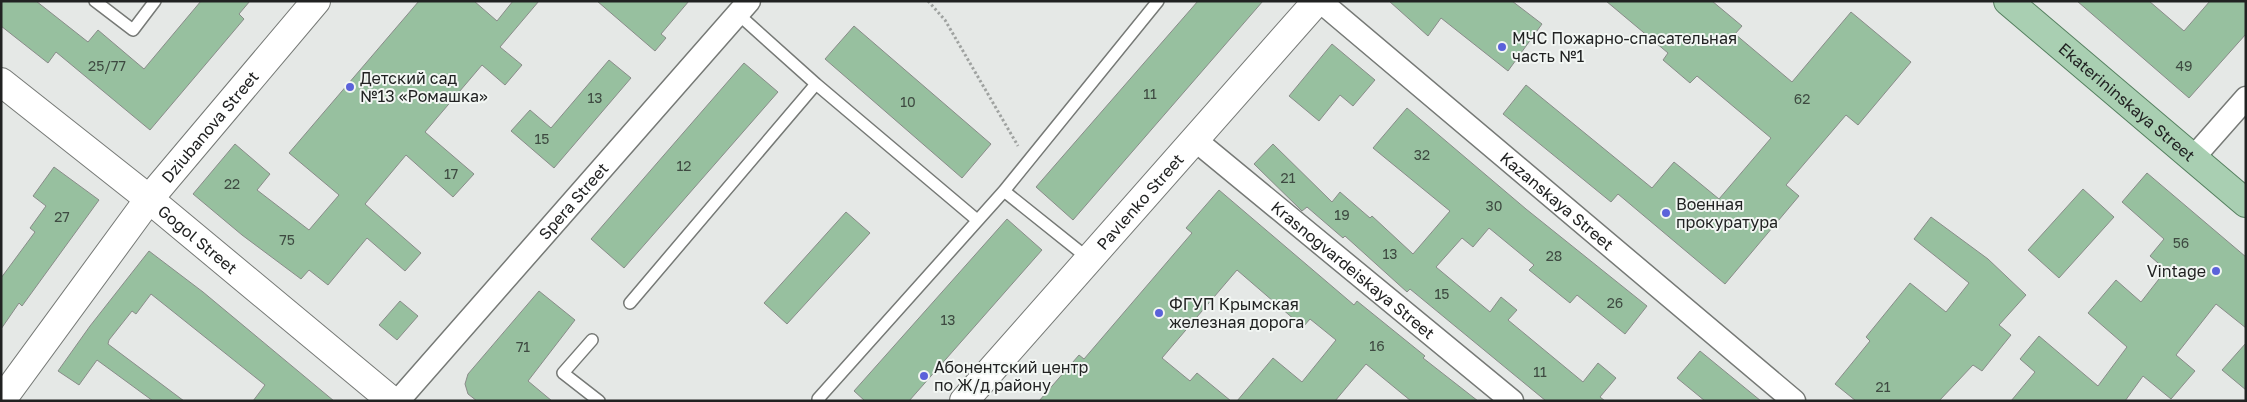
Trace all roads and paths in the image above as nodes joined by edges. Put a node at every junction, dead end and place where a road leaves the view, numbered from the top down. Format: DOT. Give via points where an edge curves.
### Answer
graph roads {
  1 [pos="95,1"];
  2 [pos="155,1"];
  3 [pos="316,1"];
  4 [pos="928,1"];
  5 [pos="1158,1"];
  6 [pos="1318,1"];
  7 [pos="2008,1"];
  8 [pos="743,8"];
  9 [pos="1,82"];
  10 [pos="816,84"];
  11 [pos="2246,98"];
  12 [pos="1194,140"];
  13 [pos="2193,158"];
  14 [pos="1028,162"];
  15 [pos="1004,191"];
  16 [pos="148,199"];
  17 [pos="2246,203"];
  18 [pos="977,220"];
  19 [pos="1089,259"];
  20 [pos="630,303"];
  21 [pos="592,340"];
  22 [pos="969,399"];
  23 [pos="818,400"];
  24 [pos="1,401"];
  25 [pos="392,401"];
  26 [pos="398,401"];
  27 [pos="599,401"];
  28 [pos="1512,401"];
  29 [pos="1794,401"];
  1 -- 2 [label="lane" via="134,30"];
  3 -- 16 [label="main road, Dziubanova Street"];
  4 -- 14 [label="path" via="945,20"];
  5 -- 14 [label="lane"];
  6 -- 12 [label="main road, Pavlenko Street"];
  6 -- 29 [label="street, Kazanskaya Street"];
  7 -- 13 [label="main road, Ekaterininskaya Street"];
  8 -- 10 [label="lane"];
  8 -- 26 [label="street, Spera Street"];
  9 -- 16 [label="main road, Gogol Street"];
  10 -- 18 [label="lane"];
  10 -- 20 [label="lane"];
  11 -- 13 [label="street"];
  12 -- 19 [label="main road, Pavlenko Street"];
  12 -- 28 [label="street, Krasnogvardeiskaya Street"];
  13 -- 17 [label="main road, Ekaterininskaya Street"];
  14 -- 15 [label="lane"];
  15 -- 18 [label="lane"];
  15 -- 19 [label="lane"];
  16 -- 24 [label="main road, Dziubanova Street"];
  16 -- 25 [label="main road, Gogol Street"];
  18 -- 23 [label="lane"];
  19 -- 22 [label="main road, Pavlenko Street"];
  21 -- 27 [label="lane" via="563,372"];
}
